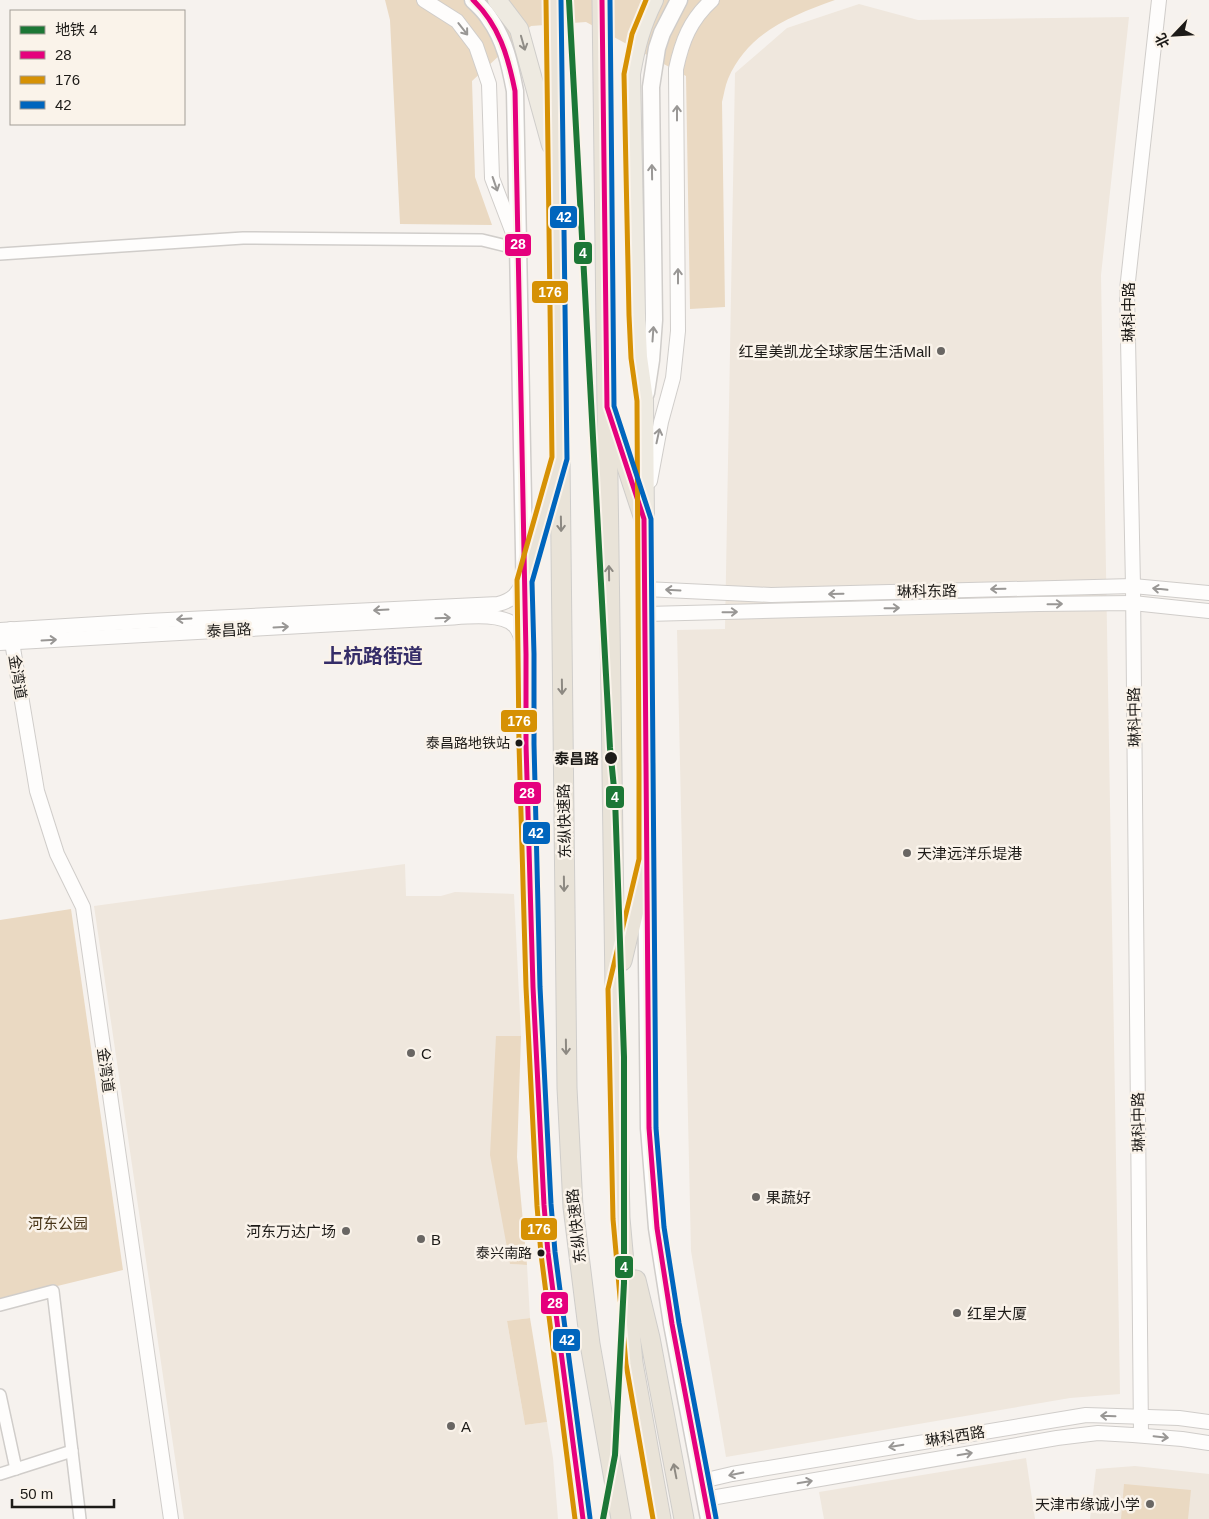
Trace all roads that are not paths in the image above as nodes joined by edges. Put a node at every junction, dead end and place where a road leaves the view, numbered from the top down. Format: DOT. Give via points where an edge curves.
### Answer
graph roads {
  1 [pos="424,0"];
  2 [pos="473,0"];
  3 [pos="553,0"];
  4 [pos="602,0"];
  5 [pos="654,0"];
  6 [pos="679,0"];
  7 [pos="712,0"];
  8 [pos="1152,0"];
  9 [pos="1159,0"];
  10 [pos="498,1"];
  11 [pos="555,159"];
  12 [pos="519,249"];
  13 [pos="0,254"];
  14 [pos="644,400"];
  15 [pos="607,407"];
  16 [pos="560,458"];
  17 [pos="644,519"];
  18 [pos="524,581"];
  19 [pos="1129,586"];
  20 [pos="645,589"];
  21 [pos="1209,593"];
  22 [pos="1129,603"];
  23 [pos="1209,611"];
  24 [pos="646,614"];
  25 [pos="6,636"];
  26 [pos="526,654"];
  27 [pos="646,860"];
  28 [pos="615,989"];
  29 [pos="620,1218"];
  30 [pos="0,1304"];
  31 [pos="0,1395"];
  32 [pos="1137,1417"];
  33 [pos="1209,1422"];
  34 [pos="1137,1435"];
  35 [pos="1209,1443"];
  36 [pos="72,1451"];
  37 [pos="16,1468"];
  38 [pos="0,1474"];
  39 [pos="702,1481"];
  40 [pos="705,1499"];
  41 [pos="80,1519"];
  42 [pos="171,1519"];
  43 [pos="583,1519"];
  44 [pos="621,1519"];
  45 [pos="661,1519"];
  46 [pos="684,1519"];
  47 [pos="709,1519"];
  1 -- 12 [label="street, one-way" via="457,21 476,46 489,84 492,178"];
  2 -- 12 [label="main road" via="489,17 501,39 515,91"];
  3 -- 11 [label="highway, 东纵快速路"];
  4 -- 15 [label="highway"];
  5 -- 14 [label="main road" via="644,20 631,74 636,315"];
  14 -- 6 [label="main road, one-way" via="654,320 654,63 660,41"];
  17 -- 7 [label="street, one-way" via="673,378 678,331 676,69 685,36"];
  8 -- 19 [label="street, 琳科中路" via="1120,294"];
  9 -- 19 [label="street, 琳科中路" via="1127,290"];
  10 -- 11 [label="main road, one-way" via="520,29"];
  11 -- 16 [label="highway, 东纵快速路"];
  12 -- 13 [label="street" via="482,240 243,238"];
  12 -- 18 [label="main road"];
  14 -- 17 [label="main road"];
  15 -- 17 [label="highway"];
  28 -- 15 [label="highway, one-way"];
  16 -- 18 [label="highway"];
  16 -- 44 [label="highway, 东纵快速路, one-way" via="567,1088 572,1197 590,1344"];
  17 -- 20 [label="main road"];
  18 -- 25 [label="street, 泰昌路, one-way" via="516,595 498,604 156,620"];
  18 -- 26 [label="main road"];
  19 -- 20 [label="street, 琳科东路, one-way" via="771,595"];
  21 -- 19 [label="street, 琳科东路, one-way"];
  19 -- 22 [label="street, 琳科中路"];
  20 -- 24 [label="main road"];
  22 -- 23 [label="street, 琳科东路"];
  24 -- 22 [label="street, 琳科东路, one-way"];
  22 -- 32 [label="street, 琳科中路"];
  24 -- 27 [label="main road"];
  25 -- 26 [label="street, 泰昌路, one-way" via="494,617 513,624"];
  25 -- 42 [label="street, 金湾道" via="37,790 58,854 82,907"];
  26 -- 43 [label="main road" via="533,988 544,1205"];
  27 -- 28 [label="highway"];
  27 -- 39 [label="main road" via="650,1128 657,1228"];
  28 -- 29 [label="highway"];
  29 -- 45 [label="highway" via="633,1363"];
  46 -- 29 [label="highway, one-way" via="650,1338"];
  30 -- 36 [label="street" via="53,1291"];
  31 -- 37 [label="street"];
  32 -- 33 [label="street, 琳科西路"];
  32 -- 34 [label="street, 琳科中路"];
  32 -- 39 [label="street, 琳科西路, one-way" via="1086,1415"];
  34 -- 35 [label="street, 琳科西路, one-way"];
  40 -- 34 [label="street, 琳科西路, one-way" via="1057,1438"];
  36 -- 37 [label="street"];
  36 -- 41 [label="street"];
  37 -- 38 [label="street"];
  39 -- 40 [label="main road"];
  40 -- 47 [label="main road"];
}
